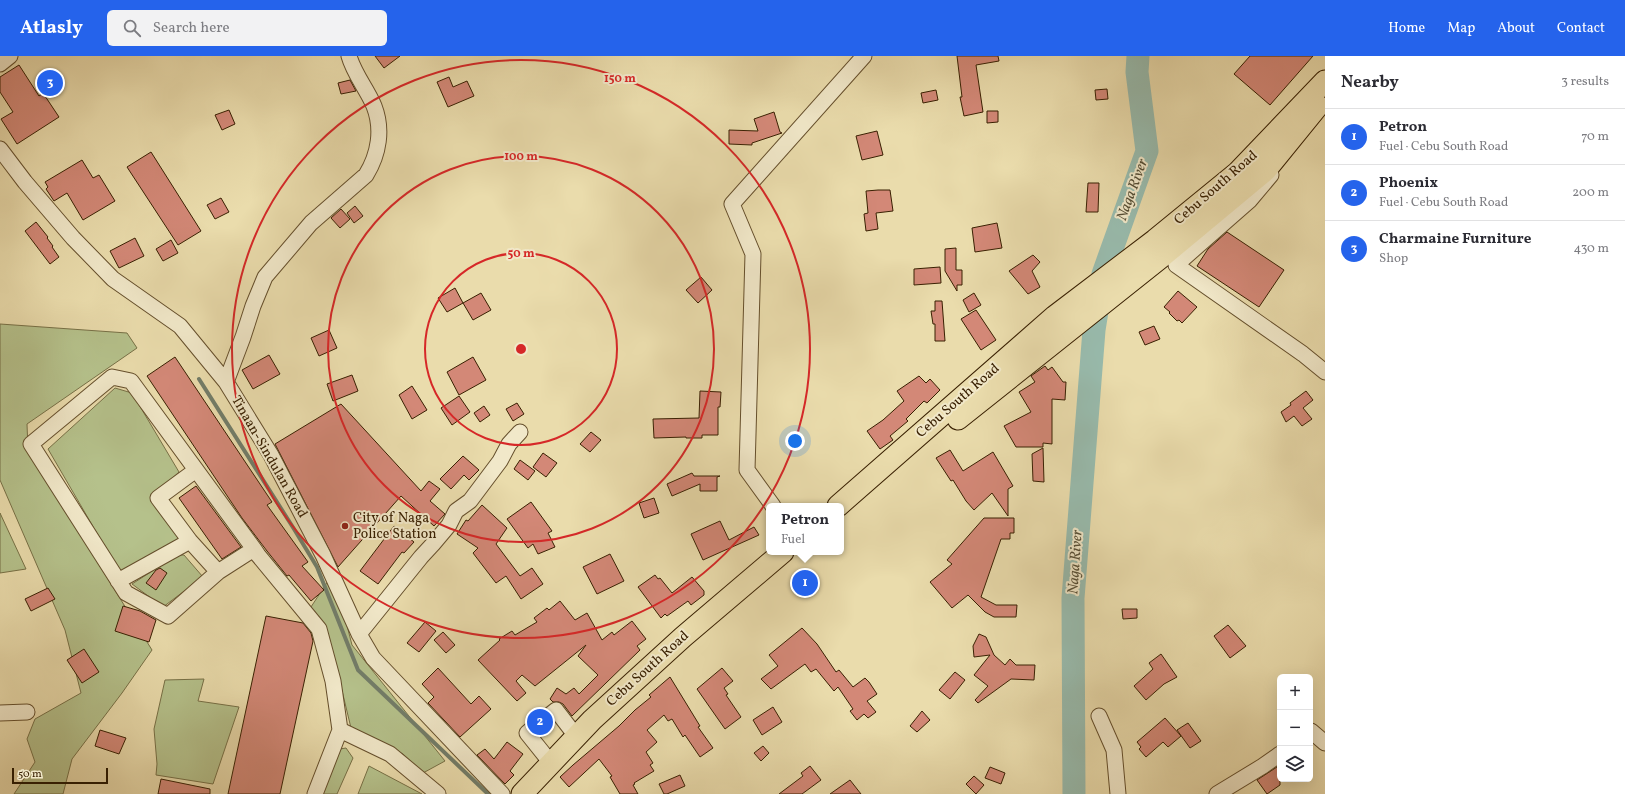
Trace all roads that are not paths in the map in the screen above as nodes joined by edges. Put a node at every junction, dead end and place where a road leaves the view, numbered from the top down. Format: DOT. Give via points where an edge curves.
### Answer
graph roads {
  1 [pos="10,56"];
  2 [pos="349,56"];
  3 [pos="864,56"];
  4 [pos="0,64"];
  5 [pos="1325,81"];
  6 [pos="1325,98"];
  7 [pos="1325,114"];
  8 [pos="0,148"];
  9 [pos="1141,262"];
  10 [pos="1325,372"];
  11 [pos="226,382"];
  12 [pos="520,432"];
  13 [pos="196,470"];
  14 [pos="860,487"];
  15 [pos="771,503"];
  16 [pos="841,503"];
  17 [pos="190,541"];
  18 [pos="254,549"];
  19 [pos="779,555"];
  20 [pos="218,572"];
  21 [pos="118,581"];
  22 [pos="359,634"];
  23 [pos="27,712"];
  24 [pos="0,713"];
  25 [pos="1099,716"];
  26 [pos="546,718"];
  27 [pos="533,728"];
  28 [pos="340,730"];
  29 [pos="1313,733"];
  30 [pos="576,736"];
  31 [pos="1325,743"];
  32 [pos="1277,756"];
  33 [pos="551,763"];
  34 [pos="315,794"];
  35 [pos="438,794"];
  36 [pos="502,794"];
  37 [pos="522,794"];
  38 [pos="1118,794"];
  39 [pos="1217,794"];
  1 -- 4 [label="street"];
  2 -- 11 [label="street" via="374,106 378,127 378,150 366,175 311,223 265,277"];
  3 -- 15 [label="street" via="732,204 753,254 747,470"];
  5 -- 9 [label="highway, Cebu South Road" via="1237,173"];
  6 -- 9 [label="highway, Cebu South Road" via="1266,170"];
  7 -- 10 [label="street" via="1250,200 1176,265"];
  8 -- 11 [label="street, Tinaan-Sindulan Road" via="25,182 73,238 113,279 180,326"];
  9 -- 14 [label="highway, Cebu South Road" via="1066,333 958,419"];
  9 -- 14 [label="highway, Cebu South Road" via="1055,316"];
  11 -- 22 [label="street, Tinaan-Sindulan Road" via="271,455 323,555"];
  12 -- 22 [label="street" via="474,495 456,512 449,525"];
  13 -- 17 [label="street" via="158,498"];
  13 -- 18 [label="street"];
  13 -- 21 [label="street" via="132,381 112,377 31,444"];
  14 -- 16 [label="highway, Cebu South Road"];
  17 -- 20 [label="street"];
  17 -- 21 [label="street"];
  18 -- 20 [label="street"];
  18 -- 28 [label="street" via="320,629 333,681"];
  19 -- 30 [label="highway, Cebu South Road" via="683,637"];
  20 -- 21 [label="street" via="168,616 126,593"];
  22 -- 36 [label="street, Tinaan-Sindulan Road" via="373,658"];
  23 -- 24 [label="street"];
  25 -- 38 [label="street" via="1114,750"];
  26 -- 30 [label="street" via="556,710"];
  27 -- 33 [label="street" via="527,733"];
  28 -- 34 [label="street"];
  28 -- 35 [label="street" via="390,754"];
  29 -- 31 [label="street"];
  30 -- 33 [label="highway, Cebu South Road"];
  32 -- 39 [label="street"];
  33 -- 37 [label="highway, Cebu South Road"];
}
